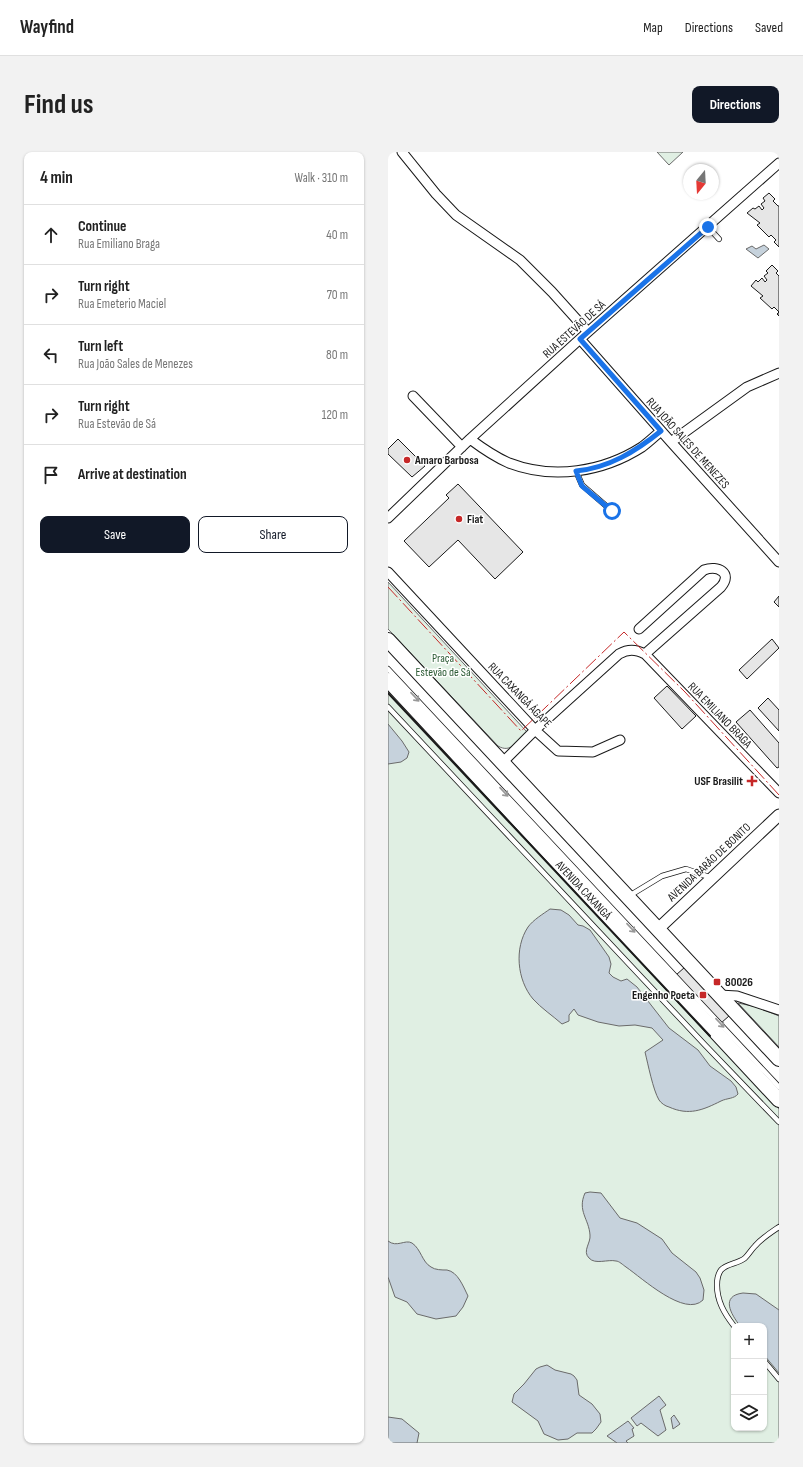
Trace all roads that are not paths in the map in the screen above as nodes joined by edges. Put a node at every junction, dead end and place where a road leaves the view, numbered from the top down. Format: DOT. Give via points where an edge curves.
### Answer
graph roads {
  1 [pos="402,152"];
  2 [pos="779,163"];
  3 [pos="708,227"];
  4 [pos="719,239"];
  5 [pos="588,332"];
  6 [pos="580,339"];
  7 [pos="779,373"];
  8 [pos="413,396"];
  9 [pos="661,431"];
  10 [pos="470,439"];
  11 [pos="671,442"];
  12 [pos="462,447"];
  13 [pos="576,471"];
  14 [pos="612,511"];
  15 [pos="388,518"];
  16 [pos="779,562"];
  17 [pos="388,572"];
  18 [pos="639,628"];
  19 [pos="388,640"];
  20 [pos="645,654"];
  21 [pos="388,669"];
  22 [pos="388,680"];
  23 [pos="388,707"];
  24 [pos="535,730"];
  25 [pos="620,740"];
  26 [pos="503,762"];
  27 [pos="779,793"];
  28 [pos="540,811"];
  29 [pos="779,815"];
  30 [pos="545,817"];
  31 [pos="578,851"];
  32 [pos="588,863"];
  33 [pos="712,878"];
  34 [pos="605,880"];
  35 [pos="630,903"];
  36 [pos="637,915"];
  37 [pos="658,929"];
  38 [pos="719,995"];
  39 [pos="724,1008"];
  40 [pos="779,1010"];
  41 [pos="779,1060"];
  42 [pos="779,1087"];
  43 [pos="779,1100"];
  44 [pos="779,1122"];
  45 [pos="779,1227"];
  46 [pos="732,1323"];
  47 [pos="767,1365"];
  48 [pos="779,1379"];
  1 -- 5 [label="street" via="456,215 520,260"];
  2 -- 3 [label="street, RUA ESTEVÃO DE SÁ"];
  3 -- 4 [label="lane"];
  3 -- 5 [label="street, RUA ESTEVÃO DE SÁ"];
  5 -- 6 [label="street, RUA ESTEVÃO DE SÁ"];
  6 -- 9 [label="street, RUA JOÃO SALES DE MENEZES"];
  6 -- 10 [label="street, RUA ESTEVÃO DE SÁ"];
  7 -- 11 [label="street" via="747,388"];
  8 -- 12 [label="street"];
  9 -- 11 [label="street, RUA JOÃO SALES DE MENEZES"];
  9 -- 13 [label="street" via="623,458"];
  10 -- 12 [label="street, RUA ESTEVÃO DE SÁ"];
  10 -- 13 [label="street" via="489,453 510,463 532,469"];
  11 -- 16 [label="street, RUA JOÃO SALES DE MENEZES"];
  12 -- 15 [label="street, RUA ESTEVÃO DE SÁ"];
  13 -- 14 [label="lane" via="582,486"];
  17 -- 24 [label="street, RUA CAXANGÁ ÁGAPE"];
  18 -- 20 [label="street" via="704,570 717,568 724,573 726,578 721,587"];
  19 -- 26 [label="main road"];
  20 -- 24 [label="street" via="638,650 618,654"];
  20 -- 27 [label="street, RUA EMILIANO BRAGA"];
  21 -- 42 [label="lane, one-way"];
  22 -- 43 [label="main road, AVENIDA CAXANGÁ"];
  23 -- 44 [label="lane"];
  24 -- 25 [label="street, RUA CAXANGÁ ÁGAPE" via="558,751 593,752"];
  24 -- 26 [label="street"];
  26 -- 35 [label="main road"];
  28 -- 30 [label="lane"];
  29 -- 33 [label="street, AVENIDA BARÃO DE BONITO"];
  31 -- 32 [label="lane"];
  33 -- 35 [label="lane" via="686,869 662,876"];
  33 -- 37 [label="street, AVENIDA BARÃO DE BONITO"];
  34 -- 35 [label="lane"];
  35 -- 37 [label="main road"];
  36 -- 39 [label="lane"];
  37 -- 38 [label="main road"];
  38 -- 40 [label="street" via="738,996"];
  38 -- 41 [label="main road"];
  45 -- 46 [label="lane" via="765,1236 740,1262 721,1270 717,1281 717,1294"];
  47 -- 48 [label="lane"];
}
